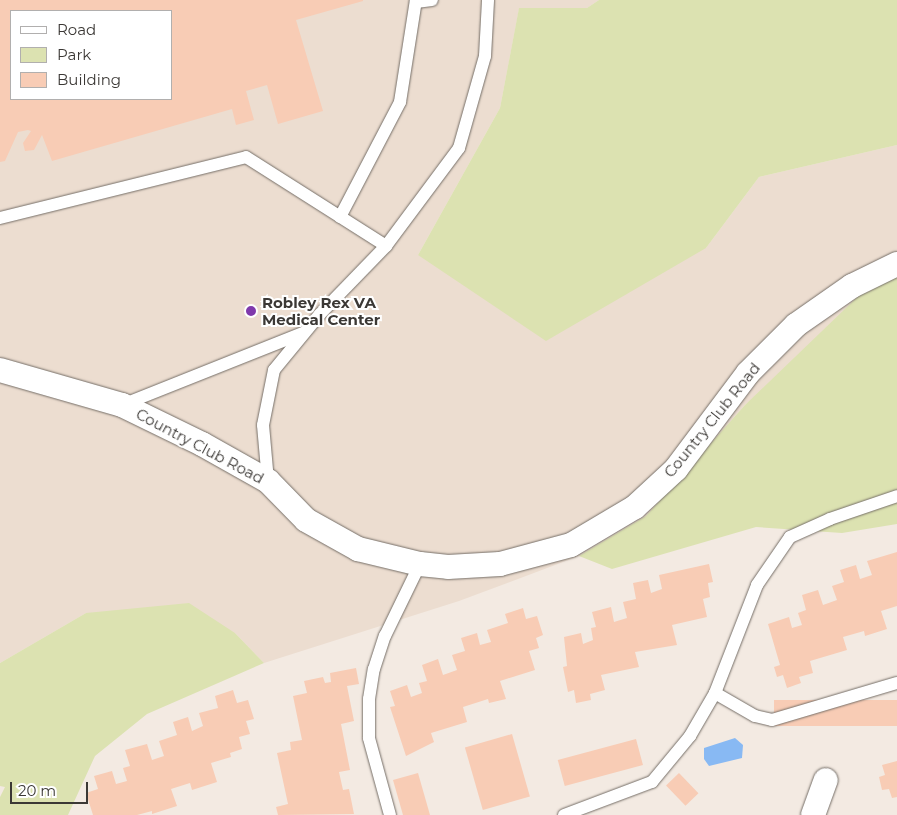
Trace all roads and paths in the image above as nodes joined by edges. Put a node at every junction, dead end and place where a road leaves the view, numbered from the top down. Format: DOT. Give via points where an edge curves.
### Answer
graph roads {
  1 [pos="432,0"];
  2 [pos="488,0"];
  3 [pos="416,1"];
  4 [pos="0,218"];
  5 [pos="340,218"];
  6 [pos="386,246"];
  7 [pos="897,264"];
  8 [pos="304,333"];
  9 [pos="0,370"];
  10 [pos="122,405"];
  11 [pos="268,481"];
  12 [pos="897,496"];
  13 [pos="420,564"];
  14 [pos="897,683"];
  15 [pos="715,693"];
  16 [pos="826,780"];
  17 [pos="390,815"];
  18 [pos="564,815"];
  19 [pos="813,815"];
  1 -- 3 [label="lane"];
  2 -- 6 [label="lane" via="485,56 459,148"];
  3 -- 5 [label="lane" via="400,102"];
  4 -- 5 [label="lane" via="246,157"];
  5 -- 6 [label="lane"];
  6 -- 8 [label="lane"];
  7 -- 13 [label="street, Country Club Road" via="852,286 796,325 748,373 676,469 613,523 562,548 500,564 448,567"];
  8 -- 10 [label="lane"];
  8 -- 11 [label="lane" via="274,370 263,425"];
  9 -- 10 [label="street, Country Club Road"];
  10 -- 11 [label="street, Country Club Road"];
  11 -- 13 [label="street, Country Club Road" via="320,531 358,549"];
  12 -- 15 [label="lane" via="830,519 790,538 757,586"];
  13 -- 17 [label="lane" via="384,636 369,698 369,738"];
  14 -- 15 [label="lane" via="772,720 755,716"];
  15 -- 18 [label="lane" via="690,736 652,782"];
  16 -- 19 [label="street"];
}
